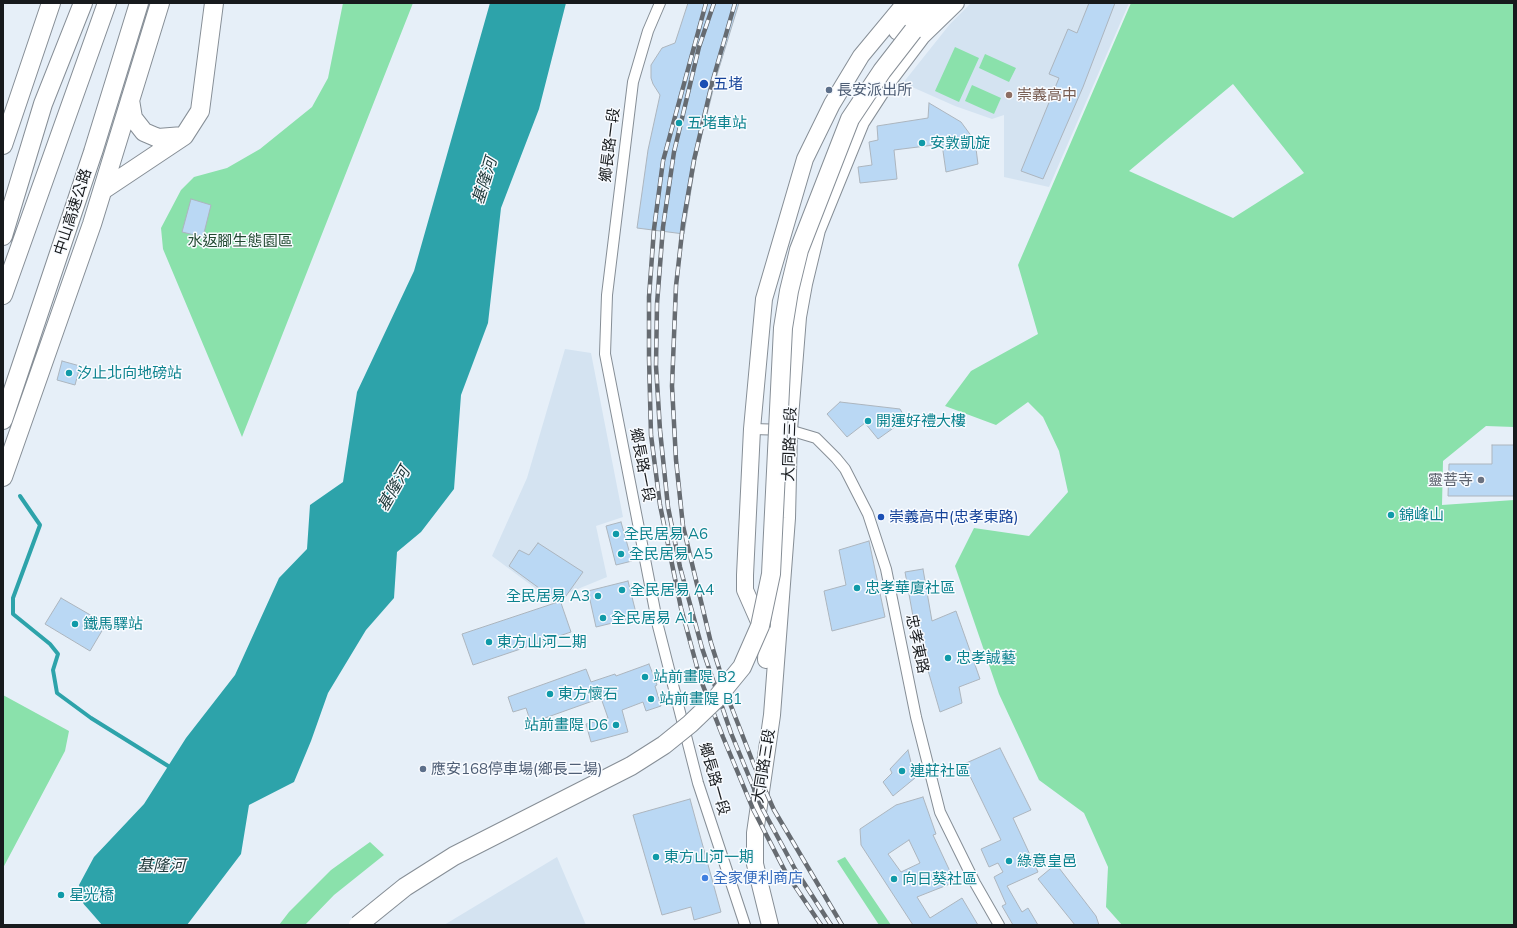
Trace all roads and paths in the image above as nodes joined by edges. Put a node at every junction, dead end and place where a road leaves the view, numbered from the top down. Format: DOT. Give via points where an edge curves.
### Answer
graph roads {
  1 [pos="51,3"];
  2 [pos="83,3"];
  3 [pos="107,3"];
  4 [pos="139,3"];
  5 [pos="160,3"];
  6 [pos="214,3"];
  7 [pos="660,3"];
  8 [pos="905,3"];
  9 [pos="922,3"];
  10 [pos="939,3"];
  11 [pos="956,3"];
  12 [pos="906,31"];
  13 [pos="130,100"];
  14 [pos="184,136"];
  15 [pos="3,145"];
  16 [pos="103,190"];
  17 [pos="3,236"];
  18 [pos="3,296"];
  19 [pos="3,420"];
  20 [pos="752,429"];
  21 [pos="789,430"];
  22 [pos="3,477"];
  23 [pos="344,925"];
  24 [pos="358,925"];
  25 [pos="745,925"];
  26 [pos="760,925"];
  27 [pos="770,925"];
  28 [pos="999,925"];
  1 -- 15 [label="highway"];
  2 -- 17 [label="highway" via="43,104"];
  3 -- 18 [label="highway"];
  4 -- 19 [label="highway, 中山高速公路" via="91,159"];
  5 -- 13 [label="highway"];
  6 -- 14 [label="highway" via="200,111"];
  7 -- 25 [label="street, 鄉長路一段" via="648,31 633,82 607,295 605,354 658,626 698,783"];
  8 -- 20 [label="main road, 大同路三段" via="861,56 832,104 805,159 764,299"];
  9 -- 12 [label="highway"];
  10 -- 12 [label="highway"];
  11 -- 21 [label="main road, 大同路三段" via="922,36 861,122 817,230 798,317"];
  12 -- 23 [label="highway" via="862,81 832,132 803,212 780,290 774,329 762,573 757,604 734,664 685,717 644,747 598,774 463,840 405,878"];
  12 -- 24 [label="highway, bridge" via="850,119 799,250 783,328 771,574 760,626 742,667 710,705 664,745 624,769 454,856 405,888"];
  13 -- 14 [label="highway" via="133,118 144,132 158,138"];
  13 -- 16 [label="highway"];
  14 -- 16 [label="highway"];
  16 -- 22 [label="highway"];
  20 -- 21 [label="street, 忠孝東路"];
  20 -- 26 [label="main road, 大同路三段" via="745,590 767,640 763,715 745,837 745,868"];
  21 -- 27 [label="main road, 大同路三段" via="788,518 772,715 755,833 755,864"];
  21 -- 28 [label="street, 忠孝東路" via="816,438 836,458 868,514 886,569 916,717 940,812"];
}
